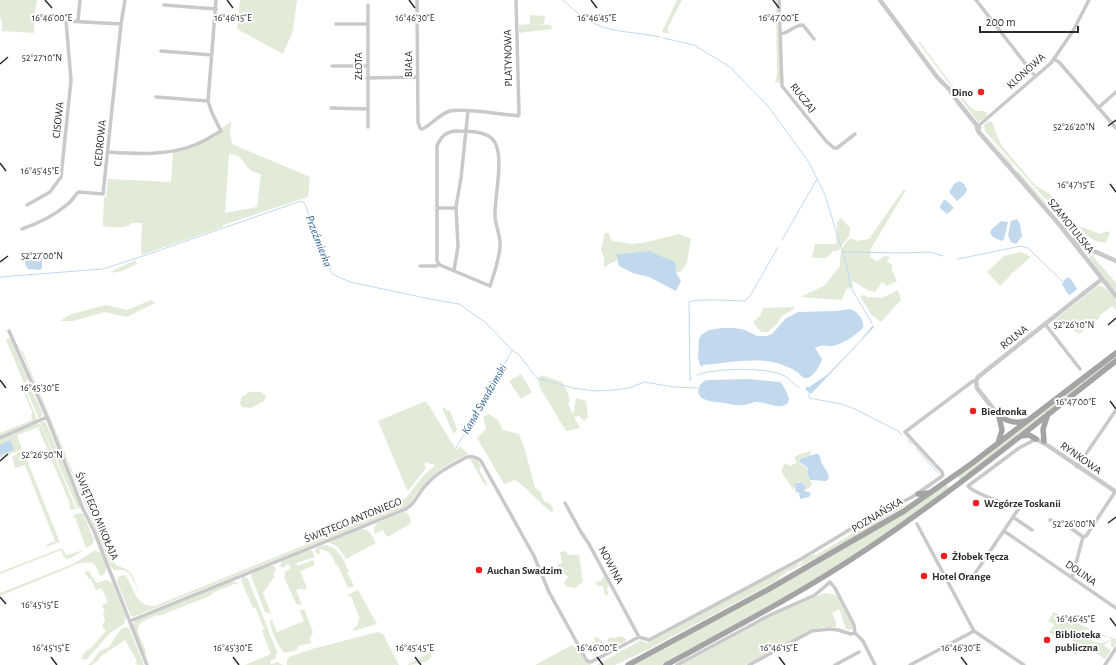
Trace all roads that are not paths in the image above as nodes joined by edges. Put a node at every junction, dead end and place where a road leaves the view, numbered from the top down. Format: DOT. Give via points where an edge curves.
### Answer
graph roads {
  1 [pos="80,0"];
  2 [pos="125,0"];
  3 [pos="216,0"];
  4 [pos="417,0"];
  5 [pos="516,0"];
  6 [pos="779,0"];
  7 [pos="976,0"];
  8 [pos="1089,0"];
  9 [pos="882,1"];
  10 [pos="164,5"];
  11 [pos="368,5"];
  12 [pos="216,9"];
  13 [pos="78,20"];
  14 [pos="122,24"];
  15 [pos="336,24"];
  16 [pos="367,24"];
  17 [pos="780,34"];
  18 [pos="814,39"];
  19 [pos="161,51"];
  20 [pos="212,55"];
  21 [pos="1054,58"];
  22 [pos="332,66"];
  23 [pos="367,66"];
  24 [pos="1035,76"];
  25 [pos="417,77"];
  26 [pos="368,78"];
  27 [pos="1116,92"];
  28 [pos="156,97"];
  29 [pos="208,101"];
  30 [pos="331,108"];
  31 [pos="1098,108"];
  32 [pos="368,109"];
  33 [pos="468,111"];
  34 [pos="368,127"];
  35 [pos="977,127"];
  36 [pos="1116,128"];
  37 [pos="466,132"];
  38 [pos="855,134"];
  39 [pos="108,152"];
  40 [pos="27,204"];
  41 [pos="436,208"];
  42 [pos="456,208"];
  43 [pos="22,229"];
  44 [pos="1066,233"];
  45 [pos="1116,261"];
  46 [pos="439,264"];
  47 [pos="420,266"];
  48 [pos="454,271"];
  49 [pos="1102,279"];
  50 [pos="1116,296"];
  51 [pos="1045,324"];
  52 [pos="9,331"];
  53 [pos="1116,353"];
  54 [pos="1116,361"];
  55 [pos="1080,369"];
  56 [pos="976,382"];
  57 [pos="1116,410"];
  58 [pos="1048,414"];
  59 [pos="999,416"];
  60 [pos="1035,416"];
  61 [pos="47,417"];
  62 [pos="1018,437"];
  63 [pos="0,438"];
  64 [pos="1036,439"];
  65 [pos="1046,443"];
  66 [pos="992,449"];
  67 [pos="1077,467"];
  68 [pos="943,474"];
  69 [pos="935,490"];
  70 [pos="1116,492"];
  71 [pos="918,494"];
  72 [pos="565,503"];
  73 [pos="1013,517"];
  74 [pos="1050,520"];
  75 [pos="917,524"];
  76 [pos="1032,530"];
  77 [pos="1004,531"];
  78 [pos="1083,537"];
  79 [pos="972,578"];
  80 [pos="1072,578"];
  81 [pos="1116,608"];
  82 [pos="130,621"];
  83 [pos="974,631"];
  84 [pos="856,633"];
  85 [pos="639,637"];
  86 [pos="1116,648"];
  87 [pos="859,652"];
  88 [pos="843,661"];
  89 [pos="1106,664"];
  90 [pos="146,665"];
  91 [pos="628,665"];
  92 [pos="666,665"];
  93 [pos="677,665"];
  94 [pos="749,665"];
  95 [pos="835,665"];
  96 [pos="845,665"];
  97 [pos="876,665"];
  98 [pos="910,665"];
  99 [pos="1024,665"];
  100 [pos="1111,665"];
  1 -- 13 [label="street"];
  2 -- 14 [label="street, CEDROWA"];
  3 -- 12 [label="street"];
  4 -- 25 [label="street, BIAŁA"];
  5 -- 33 [label="street, PLATYNOWA" via="519,114 518,116"];
  6 -- 17 [label="street, RUCZAJ"];
  7 -- 24 [label="street"];
  8 -- 21 [label="street, KLONOWA" via="1073,31"];
  9 -- 35 [label="street, SZAMOTULSKA" via="947,91"];
  10 -- 12 [label="street"];
  11 -- 16 [label="street, ZŁOTA"];
  12 -- 20 [label="street"];
  13 -- 14 [label="street"];
  13 -- 40 [label="street, CISOWA" via="66,21 71,80 61,177 50,192"];
  14 -- 39 [label="street, CEDROWA"];
  15 -- 16 [label="street"];
  16 -- 23 [label="street, ZŁOTA"];
  17 -- 18 [label="street" via="785,34 798,25 803,26"];
  17 -- 38 [label="street, RUCZAJ" via="782,86 834,148 838,148"];
  19 -- 20 [label="street"];
  20 -- 29 [label="street"];
  21 -- 24 [label="street, KLONOWA"];
  21 -- 31 [label="street"];
  22 -- 23 [label="street"];
  23 -- 26 [label="street, ZŁOTA"];
  24 -- 35 [label="street, KLONOWA"];
  25 -- 26 [label="street"];
  25 -- 33 [label="street, BIAŁA" via="420,128 425,128 450,111"];
  26 -- 32 [label="street, ZŁOTA"];
  27 -- 31 [label="street"];
  28 -- 29 [label="street"];
  29 -- 39 [label="street" via="221,131 199,144 156,154"];
  30 -- 32 [label="street"];
  31 -- 36 [label="street"];
  32 -- 34 [label="street, ZŁOTA"];
  33 -- 37 [label="street"];
  35 -- 44 [label="street, SZAMOTULSKA"];
  37 -- 41 [label="street" via="446,134 437,146"];
  37 -- 42 [label="street"];
  37 -- 48 [label="street" via="486,134 494,140 498,149 498,187 495,199 500,246 490,286"];
  39 -- 43 [label="street, CEDROWA" via="103,194 79,192 54,216"];
  41 -- 42 [label="street"];
  41 -- 46 [label="street"];
  42 -- 48 [label="street" via="458,246"];
  44 -- 45 [label="street" via="1085,247"];
  44 -- 49 [label="street, SZAMOTULSKA"];
  46 -- 47 [label="street"];
  46 -- 48 [label="street"];
  49 -- 50 [label="street, SZAMOTULSKA"];
  49 -- 51 [label="street, ROLNA"];
  51 -- 55 [label="street"];
  51 -- 56 [label="street, ROLNA" via="979,376"];
  52 -- 61 [label="street, ŚWIĘTEGO MIKOŁAJA"];
  53 -- 60 [label="main road, POZNAŃSKA"];
  54 -- 58 [label="main road, POZNAŃSKA"];
  56 -- 59 [label="street" via="977,388"];
  56 -- 68 [label="street, ROLNA" via="973,381 962,388 905,432"];
  57 -- 67 [label="street"];
  58 -- 62 [label="main road, POZNAŃSKA"];
  58 -- 65 [label="main road" via="1043,429"];
  59 -- 60 [label="main road" via="1008,422 1016,423"];
  59 -- 66 [label="main road" via="1002,433"];
  60 -- 66 [label="main road, POZNAŃSKA"];
  61 -- 63 [label="street"];
  61 -- 82 [label="street, ŚWIĘTEGO MIKOŁAJA"];
  62 -- 64 [label="main road" via="1029,435"];
  62 -- 92 [label="main road, POZNAŃSKA" via="933,503 850,560 793,595"];
  64 -- 65 [label="street, RYNKOWA"];
  64 -- 73 [label="street" via="1019,448 968,486 1019,508"];
  65 -- 67 [label="street, RYNKOWA"];
  66 -- 69 [label="main road, POZNAŃSKA"];
  67 -- 70 [label="street, RYNKOWA"];
  68 -- 71 [label="street, POZNAŃSKA"];
  69 -- 71 [label="main road"];
  69 -- 91 [label="main road, POZNAŃSKA" via="904,511 769,589"];
  70 -- 78 [label="street"];
  71 -- 85 [label="street, POZNAŃSKA" via="649,640"];
  72 -- 85 [label="street, NOWINA"];
  73 -- 76 [label="street"];
  73 -- 77 [label="street"];
  74 -- 78 [label="street" via="1068,526"];
  75 -- 83 [label="street"];
  77 -- 79 [label="street"];
  77 -- 80 [label="street, DOLINA"];
  78 -- 80 [label="street"];
  80 -- 81 [label="street, DOLINA"];
  82 -- 85 [label="street, ŚWIĘTEGO ANTONIEGO" via="406,509 434,476 473,456 481,461 504,500 586,661 592,662"];
  82 -- 90 [label="street"];
  83 -- 98 [label="street"];
  83 -- 99 [label="street"];
  84 -- 93 [label="street" via="854,624 830,582 815,595 770,615"];
  84 -- 94 [label="street" via="829,629 812,631"];
  84 -- 97 [label="street"];
  86 -- 89 [label="street"];
  87 -- 88 [label="street"];
  88 -- 95 [label="street"];
  88 -- 96 [label="street"];
  89 -- 100 [label="street"];
}
